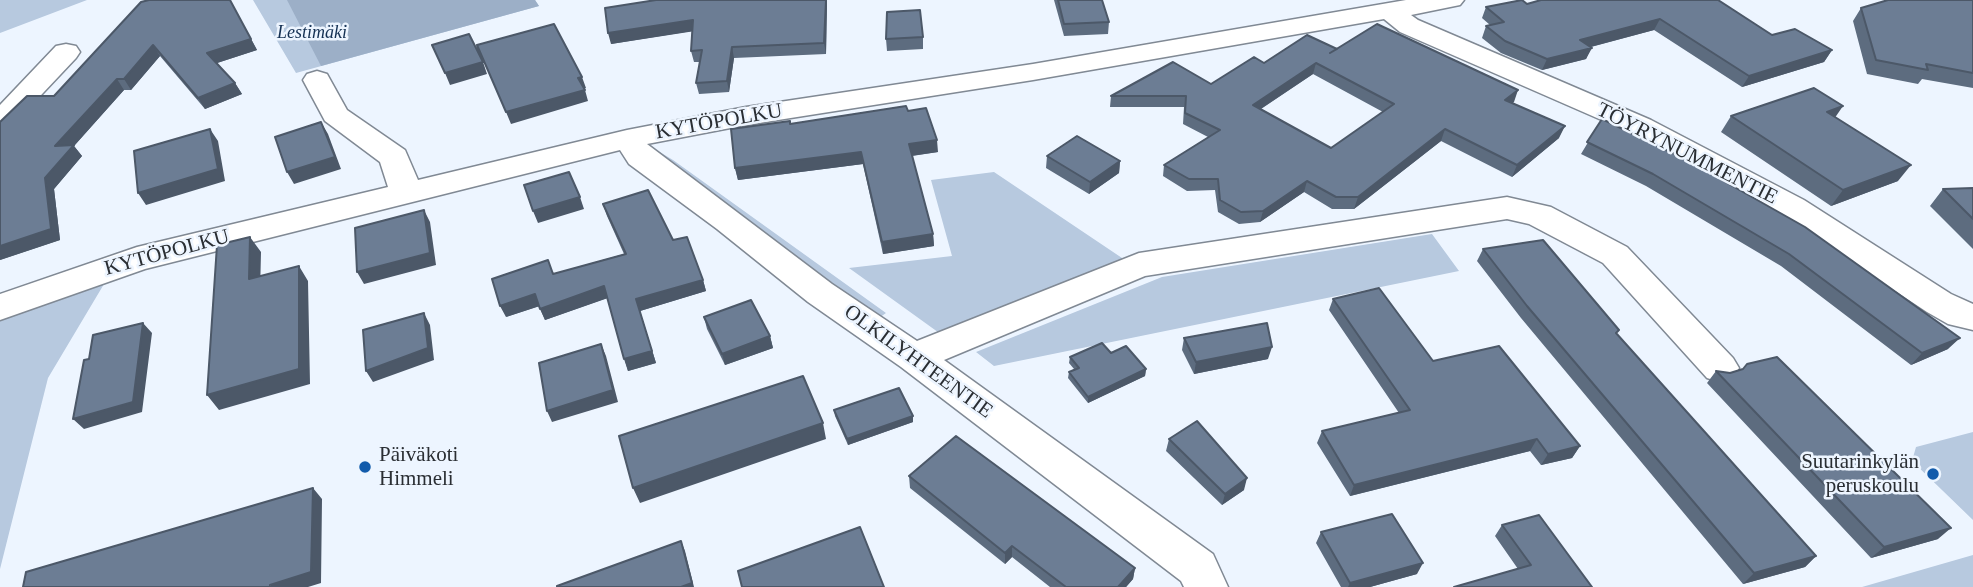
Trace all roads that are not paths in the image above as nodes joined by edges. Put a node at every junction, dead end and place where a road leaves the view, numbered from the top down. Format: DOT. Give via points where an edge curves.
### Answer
graph roads {
  1 [pos="1448,0"];
  2 [pos="1390,11"];
  3 [pos="66,52"];
  4 [pos="317,80"];
  5 [pos="0,122"];
  6 [pos="626,139"];
  7 [pos="406,192"];
  8 [pos="0,307"];
  9 [pos="1973,317"];
  10 [pos="914,357"];
  11 [pos="1720,368"];
  12 [pos="1206,587"];
  1 -- 2 [label="street, KYTÖPOLKU"];
  2 -- 6 [label="street, KYTÖPOLKU"];
  2 -- 9 [label="street, TÖYRYNUMMENTIE" via="1409,26 1640,126 1793,208 1939,303"];
  3 -- 5 [label="street"];
  4 -- 7 [label="street" via="335,115 394,157"];
  6 -- 7 [label="street, KYTÖPOLKU"];
  6 -- 10 [label="street, OLKILYHTEENTIE" via="640,157 820,293"];
  7 -- 8 [label="street, KYTÖPOLKU" via="137,259"];
  10 -- 11 [label="street" via="1139,265 1507,208 1539,215 1615,255"];
  10 -- 12 [label="street, OLKILYHTEENTIE" via="1198,568"];
}
